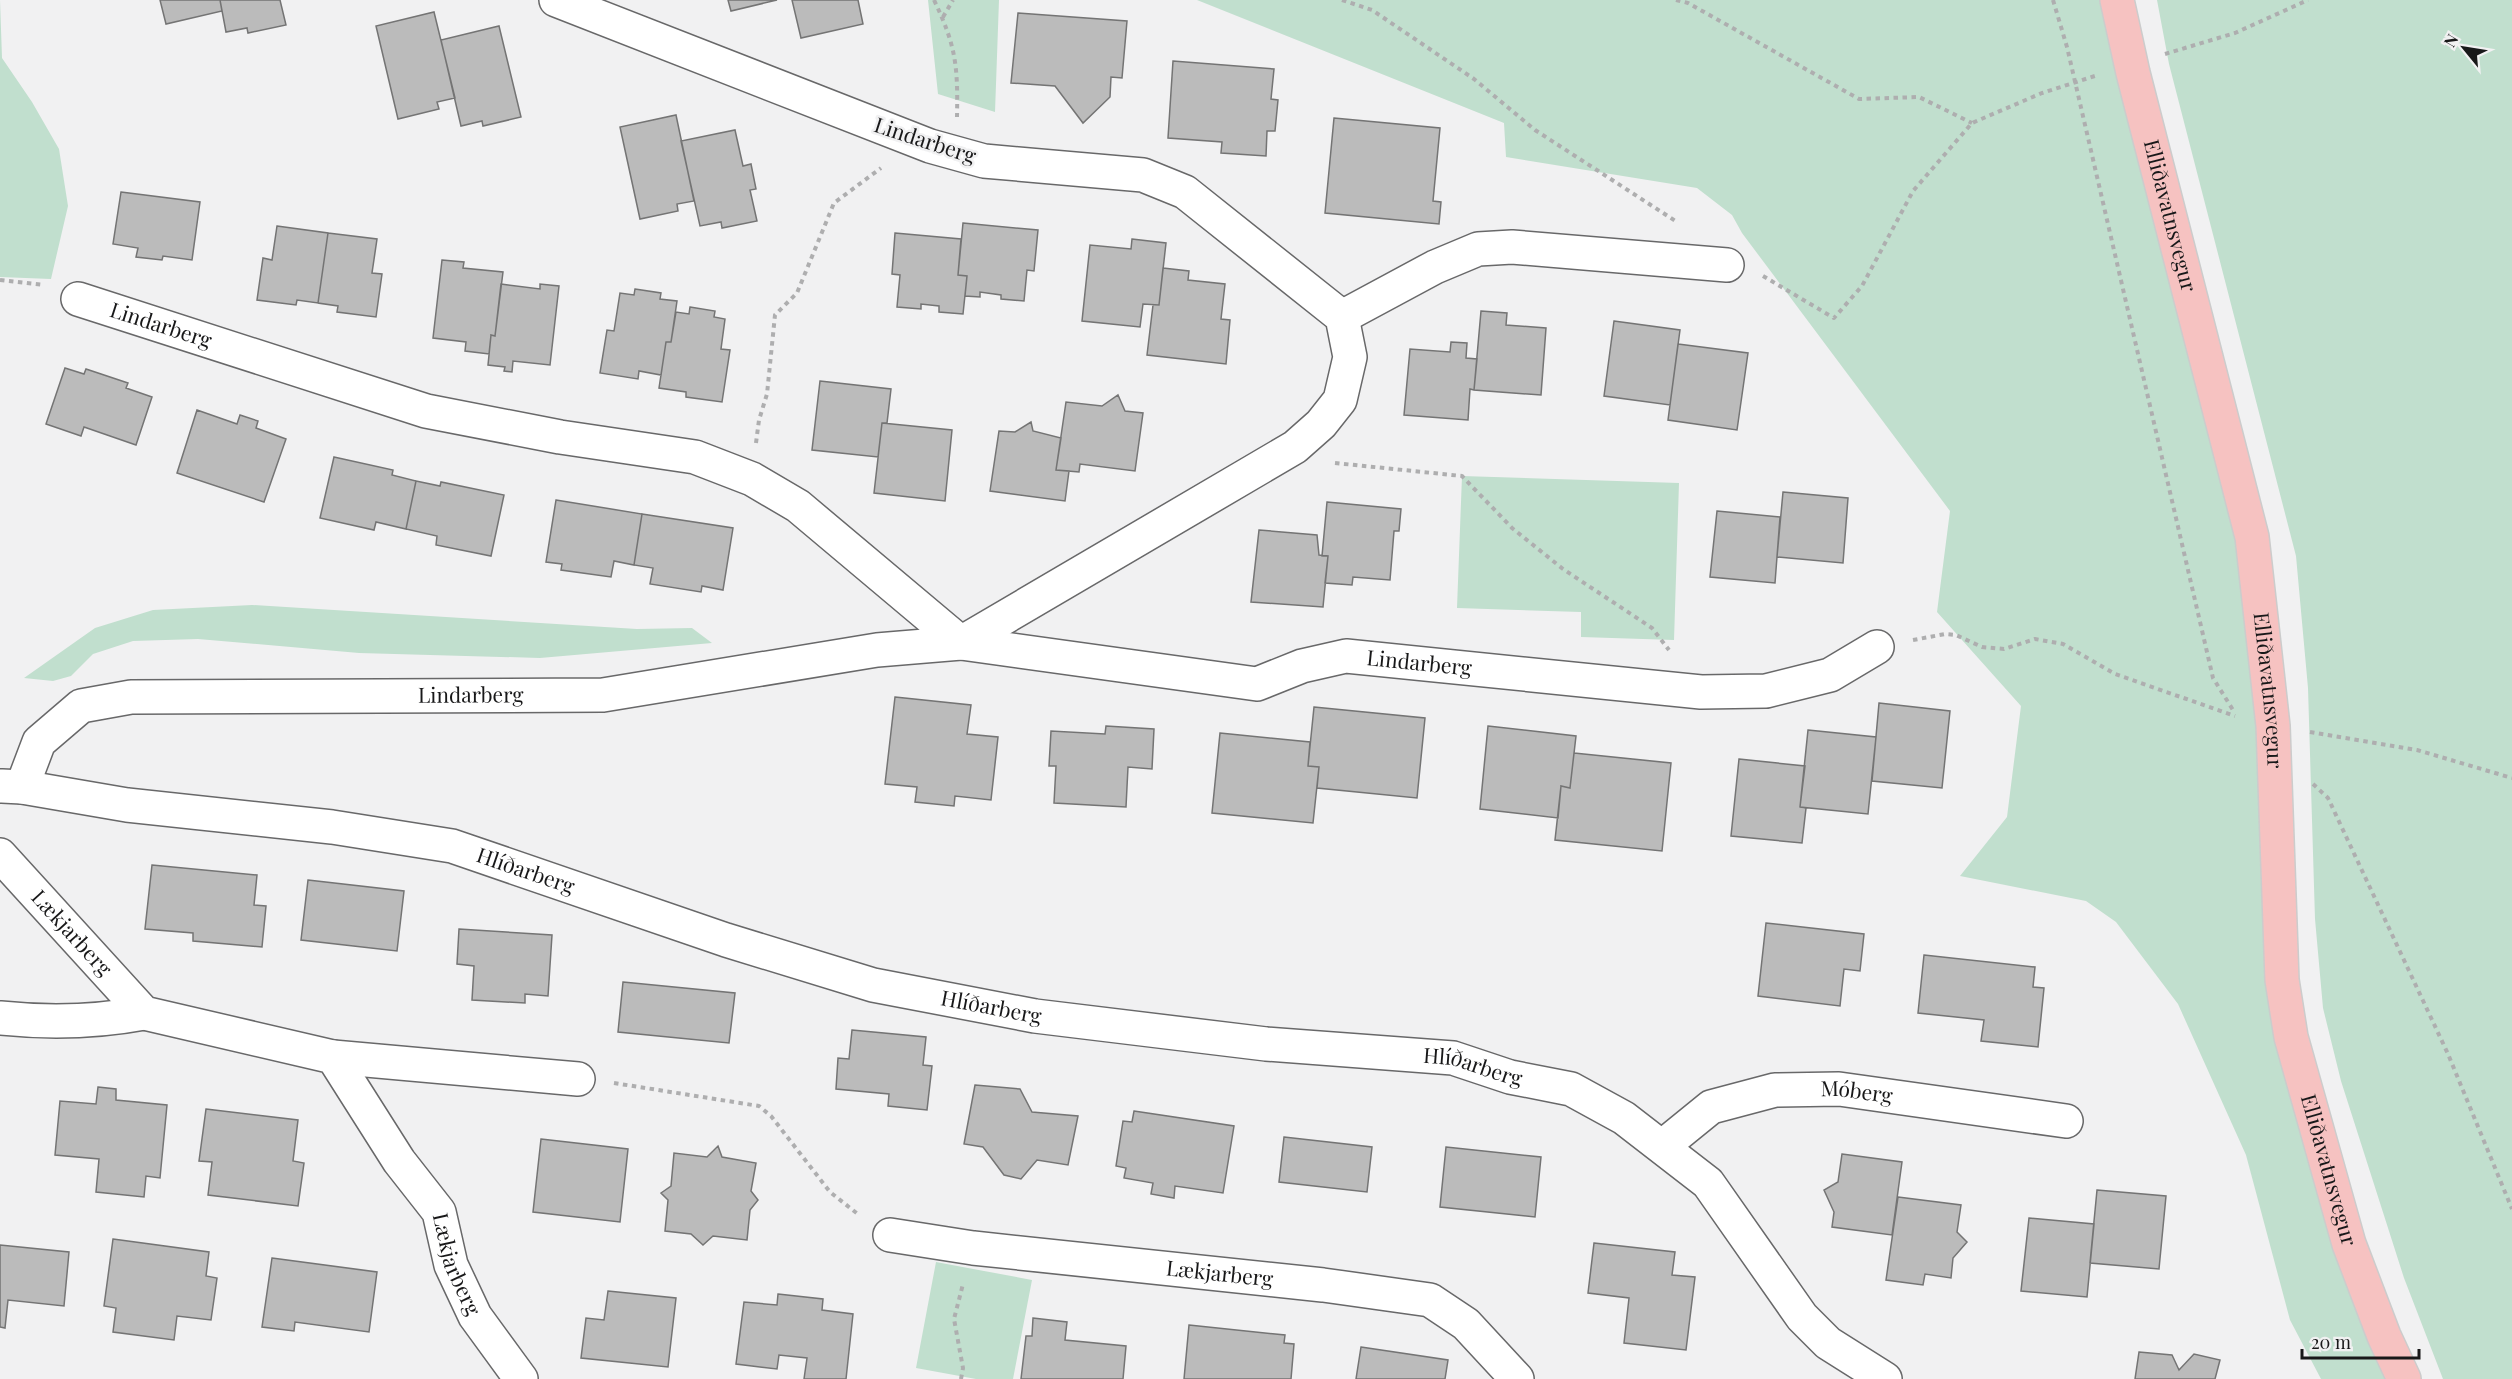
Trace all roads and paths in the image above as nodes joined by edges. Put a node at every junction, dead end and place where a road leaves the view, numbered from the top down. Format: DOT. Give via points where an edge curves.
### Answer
graph roads {
  1 [pos="556,0"];
  2 [pos="934,0"];
  3 [pos="952,0"];
  4 [pos="1342,0"];
  5 [pos="1676,0"];
  6 [pos="2117,0"];
  7 [pos="2308,0"];
  8 [pos="942,18"];
  9 [pos="2131,65"];
  10 [pos="1972,123"];
  11 [pos="943,150"];
  12 [pos="1685,227"];
  13 [pos="1727,265"];
  14 [pos="1761,275"];
  15 [pos="0,280"];
  16 [pos="78,299"];
  17 [pos="1342,317"];
  18 [pos="1278,457"];
  19 [pos="752,479"];
  20 [pos="961,643"];
  21 [pos="1877,647"];
  22 [pos="1701,692"];
  23 [pos="2273,726"];
  24 [pos="2512,778"];
  25 [pos="11,786"];
  26 [pos="0,855"];
  27 [pos="144,1013"];
  28 [pos="0,1018"];
  29 [pos="333,1057"];
  30 [pos="578,1079"];
  31 [pos="2066,1121"];
  32 [pos="1663,1146"];
  33 [pos="890,1234"];
  34 [pos="954,1319"];
  35 [pos="1848,1370"];
  36 [pos="521,1379"];
  37 [pos="961,1379"];
  38 [pos="1517,1379"];
  39 [pos="1885,1379"];
  40 [pos="2404,1379"];
  1 -- 11 [label="street, Lindarberg"];
  2 -- 8 [label="path"];
  3 -- 8 [label="path"];
  4 -- 12 [label="path" via="1372,10 1474,79 1535,130"];
  5 -- 10 [label="path" via="1688,3 1859,99 1918,97"];
  6 -- 9 [label="main road, Elliðavatnsvegur"];
  7 -- 9 [label="path" via="2235,33"];
  8 -- 11 [label="path" via="954,46 958,72"];
  9 -- 10 [label="path" via="2043,93"];
  9 -- 23 [label="main road, Elliðavatnsvegur" via="2252,537"];
  10 -- 14 [label="path" via="1913,191 1862,286 1833,318"];
  11 -- 17 [label="street, Lindarberg" via="984,161 1143,175 1185,192"];
  11 -- 19 [label="path" via="884,166 834,203 796,293 775,315 767,394 759,420"];
  13 -- 17 [label="street" via="1512,247 1478,249 1435,267"];
  15 -- 16 [label="path" via="44,285"];
  16 -- 19 [label="street, Lindarberg" via="426,411 560,437 696,457"];
  17 -- 18 [label="street, Lindarberg" via="1350,357 1340,400 1321,424"];
  18 -- 20 [label="street, Lindarberg"];
  18 -- 22 [label="path" via="1462,476 1512,528 1563,569 1652,628"];
  19 -- 20 [label="street, Lindarberg" via="798,506"];
  20 -- 22 [label="street, Lindarberg" via="1257,684 1302,666 1346,656"];
  20 -- 25 [label="street, Lindarberg" via="877,650 603,695 131,697 81,706 39,742"];
  21 -- 22 [label="street, Lindarberg" via="1830,675 1776,689"];
  21 -- 23 [label="path" via="1945,634 1956,634 1982,647 2004,649 2035,639 2063,644 2115,674"];
  23 -- 24 [label="path" via="2416,750"];
  23 -- 40 [label="main road, Elliðavatnsvegur" via="2282,980 2291,1037 2349,1244"];
  25 -- 32 [label="street, Hlíðarberg" via="127,805 332,827 452,846 726,940 873,985 1035,1016 1266,1044 1454,1058 1510,1077 1571,1089 1624,1118"];
  26 -- 27 [label="street, Lækjarberg"];
  27 -- 28 [label="street" via="105,1020"];
  27 -- 29 [label="street"];
  29 -- 30 [label="street"];
  29 -- 36 [label="street, Lækjarberg" via="399,1161 439,1212 451,1265 476,1316"];
  30 -- 33 [label="path" via="759,1106 836,1198"];
  31 -- 32 [label="street, Móberg" via="1839,1089 1775,1090 1711,1107"];
  32 -- 35 [label="street, Hlíðarberg" via="1708,1184 1802,1317"];
  33 -- 38 [label="street, Lækjarberg" via="973,1248 1430,1300 1466,1324"];
  34 -- 37 [label="path" via="963,1368"];
  35 -- 39 [label="street, Hlíðarberg"];
}
